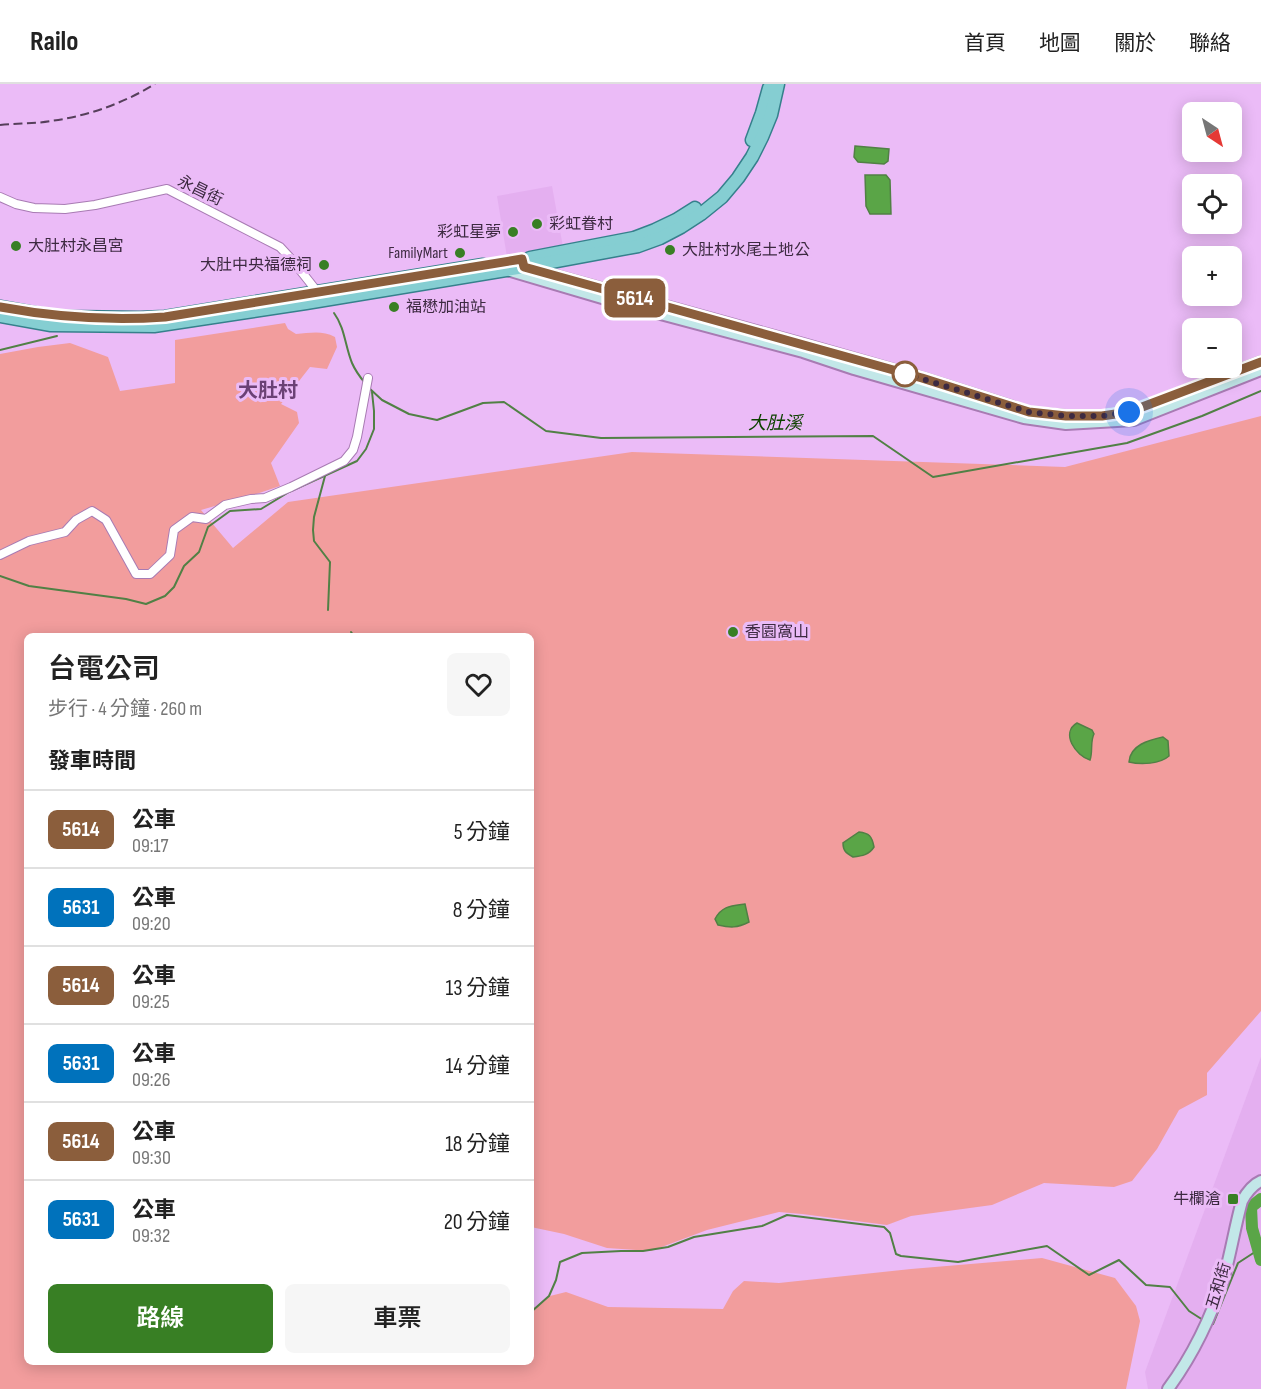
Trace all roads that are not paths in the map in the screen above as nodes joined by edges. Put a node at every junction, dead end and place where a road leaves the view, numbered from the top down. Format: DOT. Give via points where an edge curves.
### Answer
graph roads {
  1 [pos="770,84"];
  2 [pos="778,84"];
  3 [pos="0,197"];
  4 [pos="613,247"];
  5 [pos="587,252"];
  6 [pos="568,260"];
  7 [pos="523,263"];
  8 [pos="506,266"];
  9 [pos="566,279"];
  10 [pos="321,296"];
  11 [pos="0,307"];
  12 [pos="0,316"];
  13 [pos="106,321"];
  14 [pos="1261,362"];
  15 [pos="1261,370"];
  16 [pos="368,380"];
  17 [pos="0,555"];
  18 [pos="1261,1181"];
  19 [pos="1168,1389"];
  1 -- 4 [label="main road" via="755,134 732,173 716,191 676,220"];
  2 -- 4 [label="main road" via="771,116 757,147 722,196 701,214 660,238 638,246"];
  3 -- 10 [label="street, 永昌街" via="34,208 65,209 167,189 280,247"];
  4 -- 5 [label="main road"];
  5 -- 6 [label="main road"];
  5 -- 7 [label="main road"];
  6 -- 7 [label="main road"];
  6 -- 9 [label="main road" via="562,267"];
  7 -- 8 [label="main road"];
  7 -- 9 [label="main road"];
  8 -- 10 [label="main road"];
  8 -- 15 [label="main road" via="561,287 803,352 1024,418 1066,424 1134,420"];
  9 -- 14 [label="main road" via="922,378 1029,412 1102,416 1129,412"];
  10 -- 13 [label="main road"];
  11 -- 13 [label="main road"];
  12 -- 13 [label="main road" via="51,325"];
  16 -- 17 [label="street" via="353,450 344,461 265,498 225,505 206,519 192,517 174,530 170,555 150,574 135,574 106,520 92,511 65,532 29,541"];
  18 -- 19 [label="main road, 五和街" via="1242,1201 1224,1276 1208,1321"];
}
